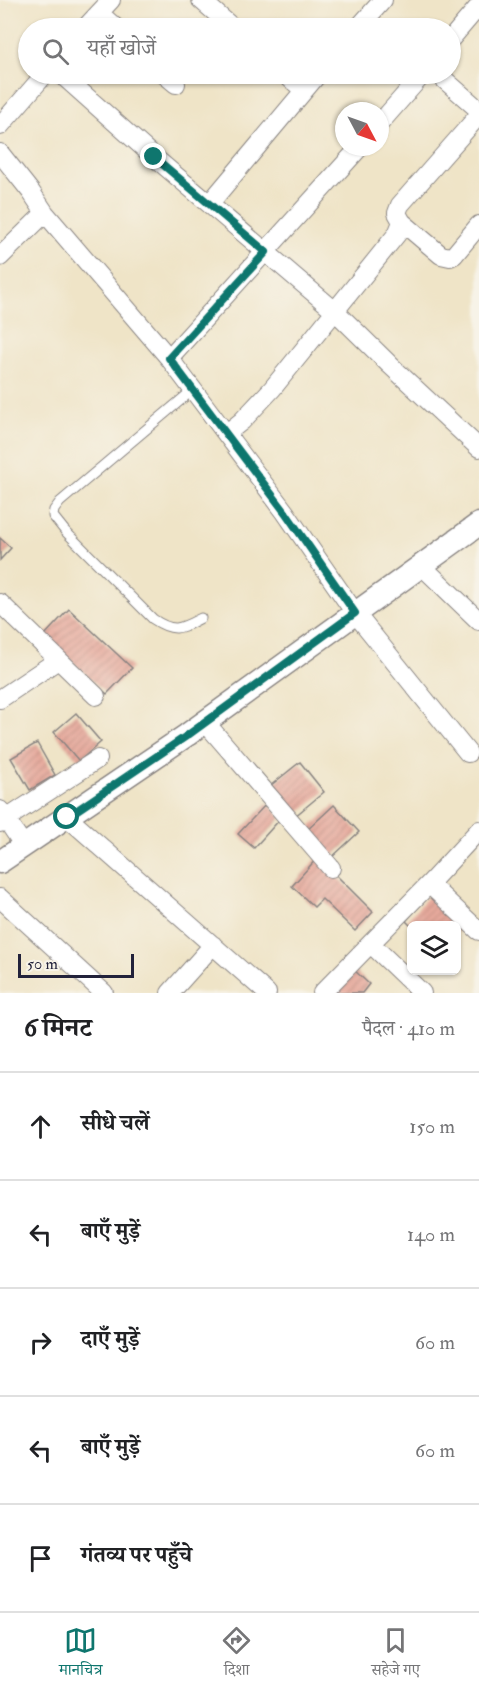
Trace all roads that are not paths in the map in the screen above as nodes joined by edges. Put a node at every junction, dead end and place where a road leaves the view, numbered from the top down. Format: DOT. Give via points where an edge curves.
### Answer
graph roads {
  1 [pos="201,0"];
  2 [pos="383,0"];
  3 [pos="479,6"];
  4 [pos="105,7"];
  5 [pos="95,18"];
  6 [pos="222,18"];
  7 [pos="367,18"];
  8 [pos="461,27"];
  9 [pos="36,84"];
  10 [pos="72,84"];
  11 [pos="297,84"];
  12 [pos="309,84"];
  13 [pos="414,84"];
  14 [pos="449,84"];
  15 [pos="304,90"];
  16 [pos="479,110"];
  17 [pos="389,113"];
  18 [pos="479,115"];
  19 [pos="0,126"];
  20 [pos="0,153"];
  21 [pos="352,156"];
  22 [pos="210,203"];
  23 [pos="45,213"];
  24 [pos="402,222"];
  25 [pos="479,225"];
  26 [pos="266,252"];
  27 [pos="0,257"];
  28 [pos="335,310"];
  29 [pos="169,358"];
  30 [pos="194,389"];
  31 [pos="227,433"];
  32 [pos="479,448"];
  33 [pos="479,524"];
  34 [pos="421,565"];
  35 [pos="0,603"];
  36 [pos="355,613"];
  37 [pos="201,618"];
  38 [pos="479,621"];
  39 [pos="58,660"];
  40 [pos="96,696"];
  41 [pos="0,699"];
  42 [pos="205,722"];
  43 [pos="468,753"];
  44 [pos="98,759"];
  45 [pos="2,817"];
  46 [pos="67,817"];
  47 [pos="479,830"];
  48 [pos="24,846"];
  49 [pos="0,862"];
  50 [pos="331,868"];
  51 [pos="429,884"];
  52 [pos="0,898"];
  53 [pos="479,931"];
  54 [pos="371,944"];
  55 [pos="213,945"];
  56 [pos="104,993"];
  57 [pos="170,993"];
  58 [pos="267,993"];
  59 [pos="322,993"];
  60 [pos="422,993"];
  1 -- 6 [label="street"];
  2 -- 7 [label="street"];
  3 -- 8 [label="street"];
  4 -- 5 [label="street"];
  9 -- 19 [label="street"];
  10 -- 22 [label="street"];
  11 -- 15 [label="street"];
  12 -- 15 [label="street"];
  13 -- 17 [label="street"];
  14 -- 16 [label="street"];
  15 -- 22 [label="street"];
  18 -- 24 [label="street" via="400,205 397,213"];
  20 -- 23 [label="street"];
  21 -- 26 [label="street"];
  22 -- 26 [label="street"];
  23 -- 27 [label="street"];
  23 -- 29 [label="street"];
  24 -- 25 [label="street" via="445,257 454,255"];
  24 -- 28 [label="street" via="397,234"];
  26 -- 28 [label="street"];
  26 -- 29 [label="street"];
  28 -- 31 [label="street" via="272,388"];
  28 -- 32 [label="street"];
  29 -- 30 [label="street"];
  30 -- 31 [label="street"];
  30 -- 37 [label="lane" via="60,502 53,516 163,626 177,629"];
  31 -- 36 [label="street"];
  33 -- 34 [label="street"];
  34 -- 36 [label="street"];
  34 -- 38 [label="street"];
  35 -- 39 [label="street"];
  36 -- 42 [label="street"];
  36 -- 43 [label="street"];
  39 -- 40 [label="street"];
  39 -- 41 [label="street"];
  42 -- 46 [label="street"];
  42 -- 50 [label="street"];
  44 -- 45 [label="street"];
  45 -- 48 [label="street"];
  46 -- 48 [label="street"];
  46 -- 55 [label="street"];
  47 -- 51 [label="street"];
  48 -- 49 [label="street"];
  51 -- 53 [label="street"];
  51 -- 54 [label="street"];
  52 -- 56 [label="street"];
  54 -- 59 [label="street"];
  54 -- 60 [label="street"];
  55 -- 57 [label="street"];
  55 -- 58 [label="street"];
}
